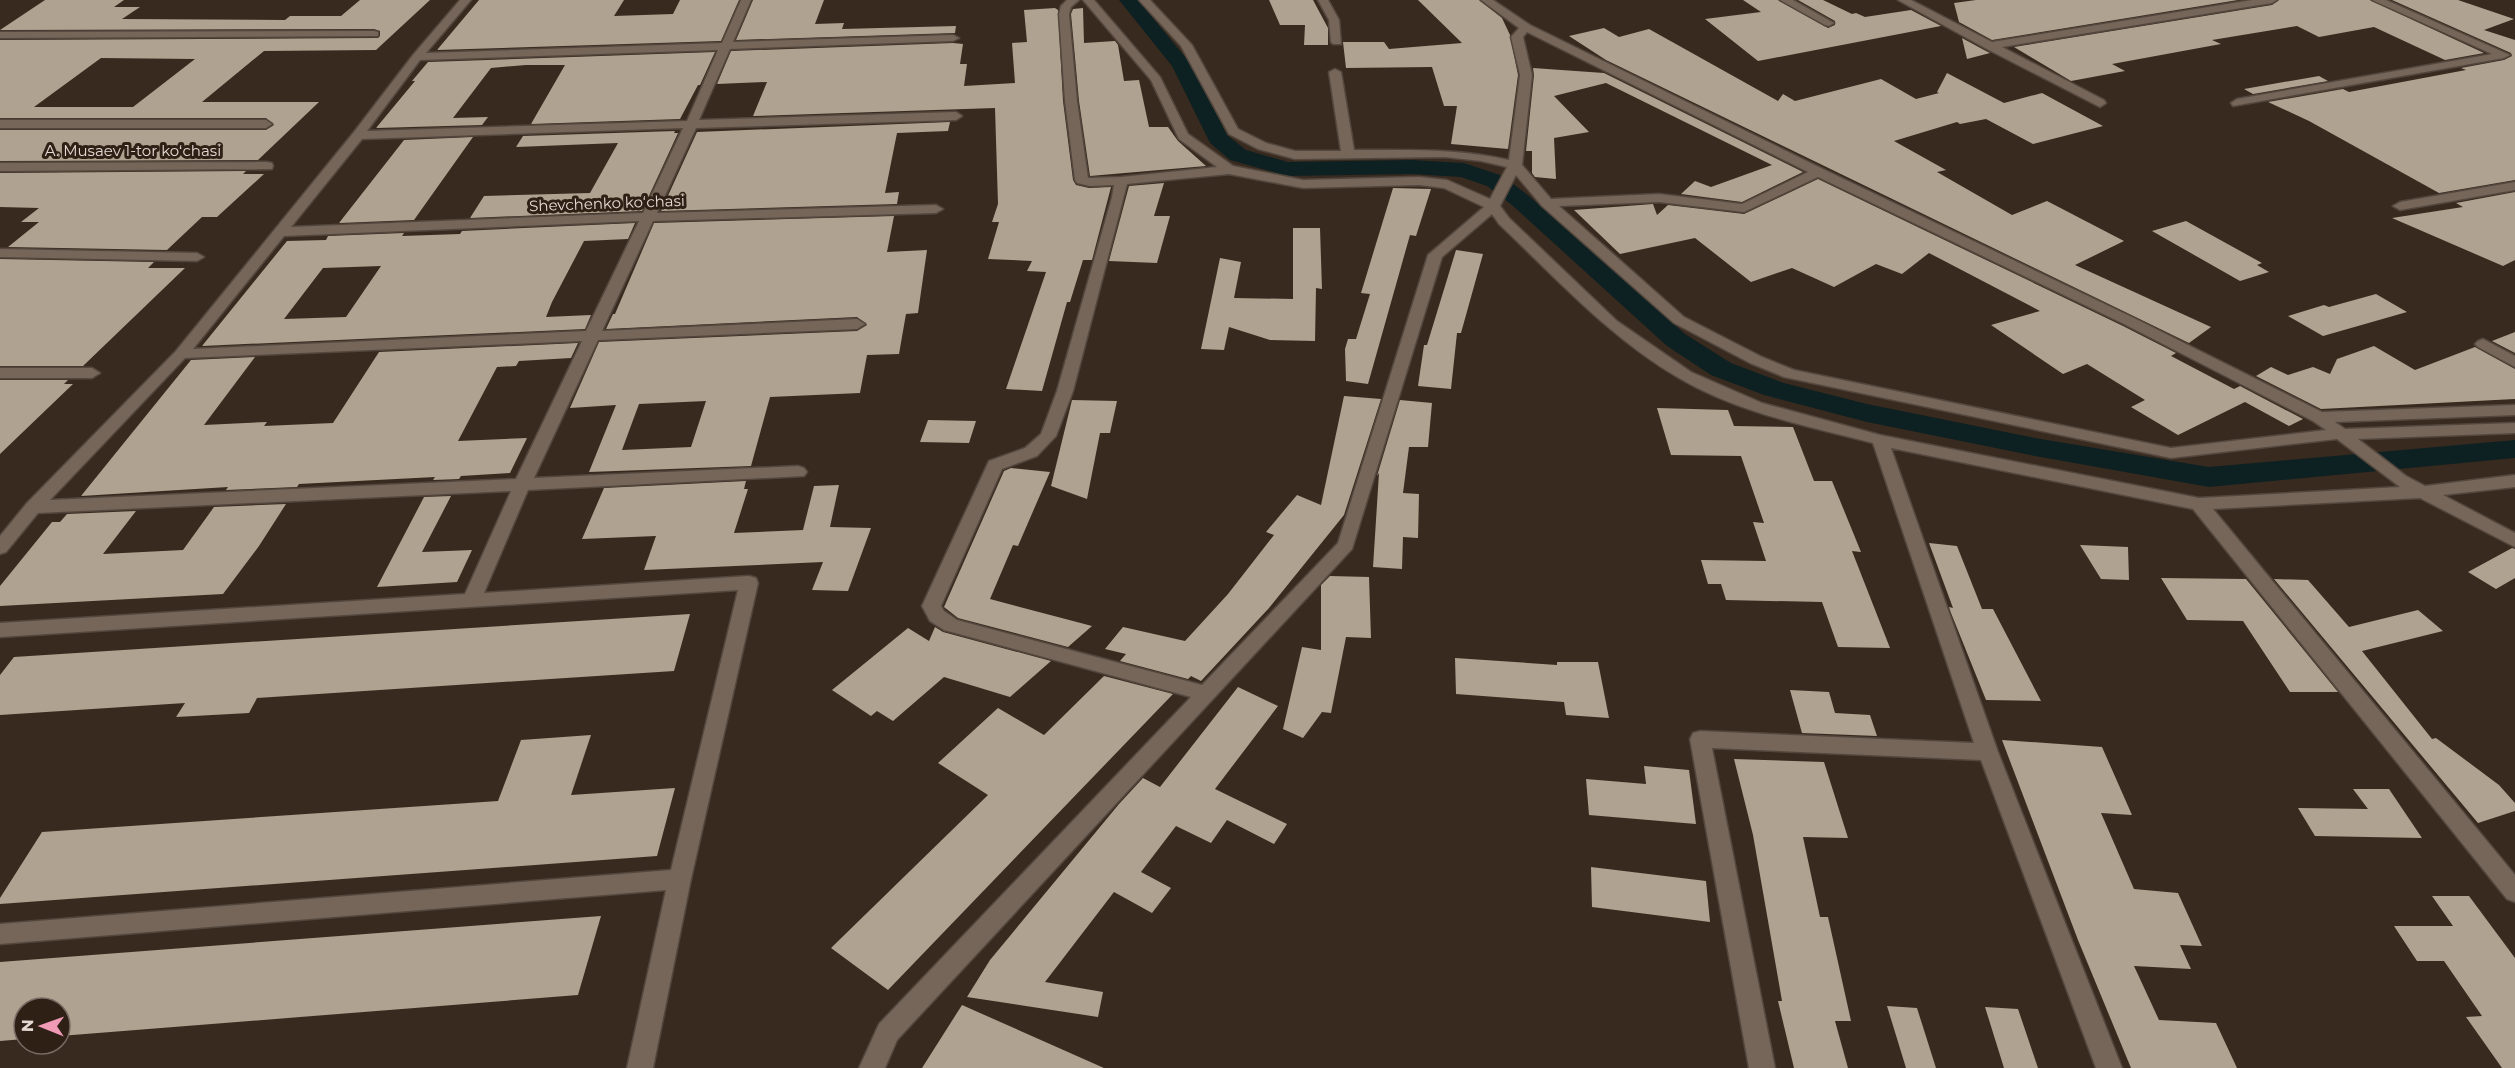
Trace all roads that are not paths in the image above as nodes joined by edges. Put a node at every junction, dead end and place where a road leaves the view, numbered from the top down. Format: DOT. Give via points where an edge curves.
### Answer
graph roads {
  1 [pos="466,0"];
  2 [pos="746,0"];
  3 [pos="1074,0"];
  4 [pos="1088,0"];
  5 [pos="1144,0"];
  6 [pos="1323,0"];
  7 [pos="1486,0"];
  8 [pos="1785,0"];
  9 [pos="1920,0"];
  10 [pos="2272,0"];
  11 [pos="2376,0"];
  12 [pos="1905,1"];
  13 [pos="1828,23"];
  14 [pos="1526,27"];
  15 [pos="0,34"];
  16 [pos="374,34"];
  17 [pos="953,38"];
  18 [pos="1337,42"];
  19 [pos="728,45"];
  20 [pos="1989,46"];
  21 [pos="417,57"];
  22 [pos="2510,58"];
  23 [pos="1335,72"];
  24 [pos="2100,103"];
  25 [pos="2237,103"];
  26 [pos="956,116"];
  27 [pos="0,124"];
  28 [pos="266,124"];
  29 [pos="691,125"];
  30 [pos="358,135"];
  31 [pos="1348,154"];
  32 [pos="267,166"];
  33 [pos="0,167"];
  34 [pos="1229,170"];
  35 [pos="1513,170"];
  36 [pos="1818,172"];
  37 [pos="1121,181"];
  38 [pos="2515,186"];
  39 [pos="1547,203"];
  40 [pos="1493,206"];
  41 [pos="2400,206"];
  42 [pos="936,209"];
  43 [pos="646,217"];
  44 [pos="280,232"];
  45 [pos="0,253"];
  46 [pos="197,257"];
  47 [pos="857,324"];
  48 [pos="590,337"];
  49 [pos="2482,344"];
  50 [pos="181,354"];
  51 [pos="2515,362"];
  52 [pos="0,373"];
  53 [pos="92,373"];
  54 [pos="2515,410"];
  55 [pos="2319,417"];
  56 [pos="2515,428"];
  57 [pos="2344,439"];
  58 [pos="1880,440"];
  59 [pos="798,472"];
  60 [pos="2515,481"];
  61 [pos="522,484"];
  62 [pos="2423,492"];
  63 [pos="2199,504"];
  64 [pos="33,507"];
  65 [pos="2515,541"];
  66 [pos="0,548"];
  67 [pos="472,599"];
  68 [pos="0,630"];
  69 [pos="1205,693"];
  70 [pos="1988,752"];
  71 [pos="680,879"];
  72 [pos="2515,892"];
  73 [pos="0,934"];
  74 [pos="640,1068"];
  75 [pos="872,1068"];
  76 [pos="1762,1068"];
  77 [pos="2109,1068"];
  1 -- 21 [label="street"];
  2 -- 19 [label="street"];
  3 -- 37 [label="street" via="1066,6 1064,14 1082,180"];
  4 -- 34 [label="street" via="1156,79 1183,136"];
  5 -- 31 [label="street" via="1186,45 1233,131 1262,146 1295,155"];
  6 -- 18 [label="street" via="1334,20"];
  7 -- 14 [label="street"];
  8 -- 13 [label="street"];
  9 -- 12 [label="street"];
  10 -- 20 [label="street"];
  11 -- 22 [label="street"];
  12 -- 20 [label="street"];
  14 -- 35 [label="street" via="1517,37 1526,75"];
  14 -- 36 [label="street"];
  15 -- 16 [label="street"];
  17 -- 19 [label="street"];
  19 -- 21 [label="street"];
  19 -- 29 [label="street"];
  20 -- 24 [label="street"];
  21 -- 30 [label="street"];
  22 -- 25 [label="street"];
  23 -- 31 [label="street"];
  26 -- 29 [label="street"];
  27 -- 28 [label="street"];
  29 -- 30 [label="street"];
  29 -- 43 [label="street"];
  30 -- 44 [label="street"];
  31 -- 35 [label="street" via="1445,153 1481,157"];
  32 -- 33 [label="street, A. Musaev 1-tor koʻchasi"];
  34 -- 37 [label="street"];
  34 -- 40 [label="street" via="1303,184 1447,184"];
  35 -- 39 [label="street"];
  35 -- 40 [label="street"];
  36 -- 39 [label="street" via="1744,208 1659,198"];
  36 -- 55 [label="street"];
  37 -- 69 [label="street" via="1065,391 1048,436 1032,452 994,465 931,606 937,616 951,625"];
  38 -- 41 [label="street"];
  39 -- 57 [label="street" via="1679,320 1790,374 2171,453"];
  40 -- 58 [label="street" via="1612,324 1685,375 1756,407"];
  40 -- 69 [label="street" via="1435,255 1346,545"];
  42 -- 43 [label="street, Shevchenko koʻchasi"];
  43 -- 44 [label="street, Shevchenko koʻchasi"];
  43 -- 48 [label="street"];
  44 -- 50 [label="street"];
  45 -- 46 [label="street"];
  47 -- 48 [label="street"];
  48 -- 50 [label="street"];
  48 -- 61 [label="street"];
  49 -- 51 [label="street"];
  50 -- 64 [label="street"];
  52 -- 53 [label="street"];
  54 -- 55 [label="street"];
  55 -- 57 [label="street"];
  56 -- 57 [label="street"];
  57 -- 62 [label="street"];
  58 -- 63 [label="street"];
  58 -- 70 [label="street"];
  59 -- 61 [label="street"];
  60 -- 62 [label="street"];
  61 -- 64 [label="street"];
  61 -- 67 [label="street"];
  62 -- 63 [label="street"];
  62 -- 65 [label="street"];
  63 -- 72 [label="street"];
  64 -- 66 [label="street"];
  67 -- 68 [label="street"];
  67 -- 71 [label="street" via="749,583"];
  69 -- 75 [label="street" via="888,1032"];
  70 -- 76 [label="street" via="1700,739"];
  70 -- 77 [label="street"];
  71 -- 73 [label="street"];
  71 -- 74 [label="street"];
}
